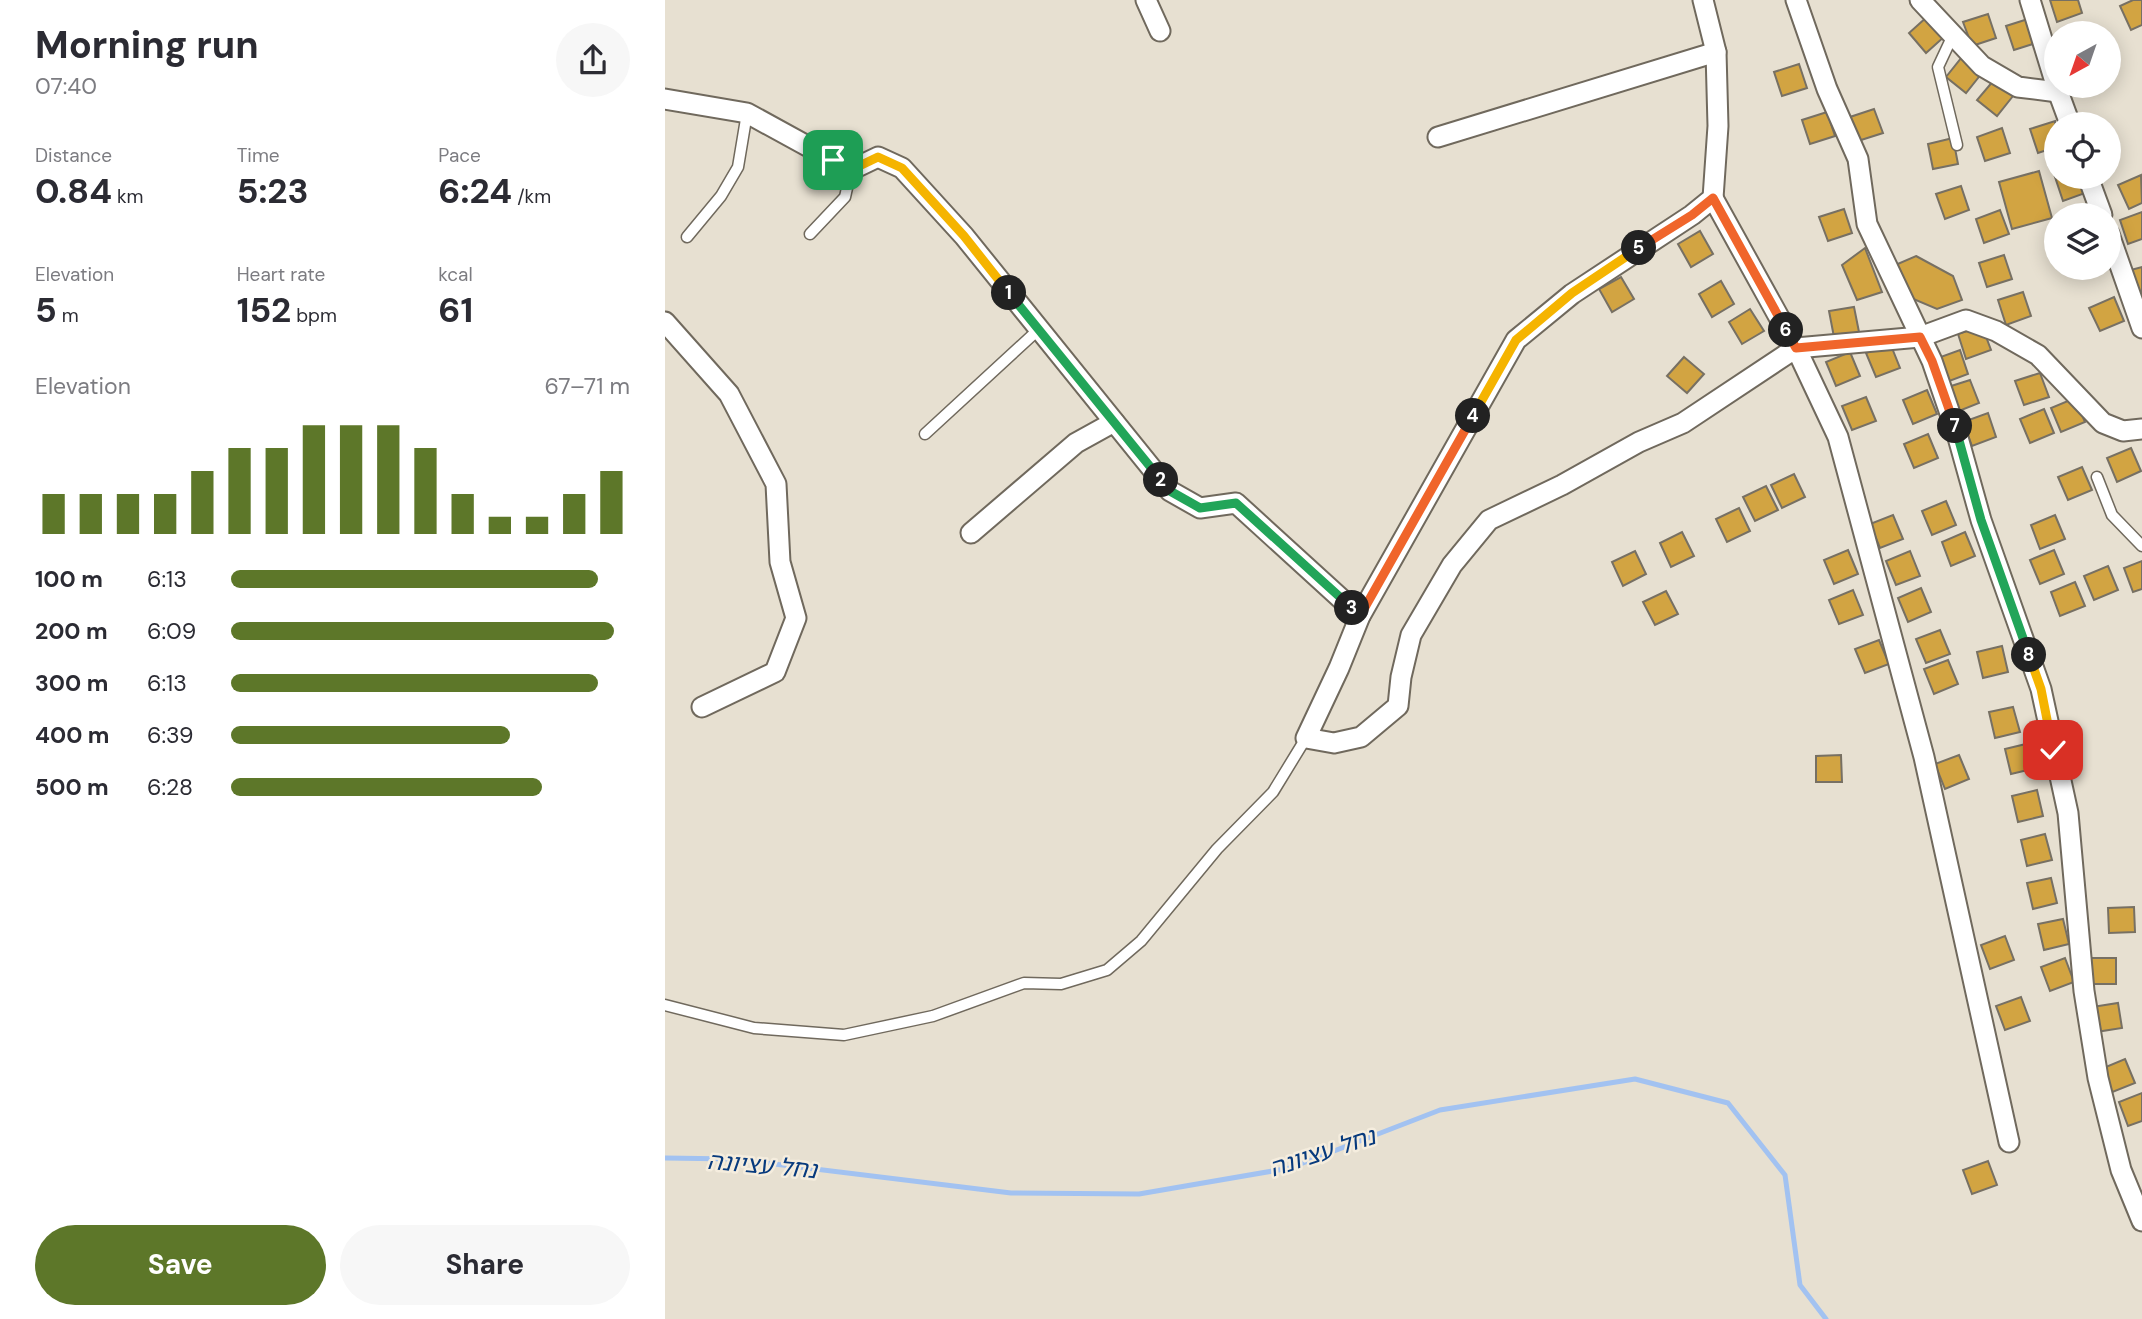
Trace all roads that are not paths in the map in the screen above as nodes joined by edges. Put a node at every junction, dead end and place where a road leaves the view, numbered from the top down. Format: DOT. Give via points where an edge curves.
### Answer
graph roads {
  1 [pos="1146,0"];
  2 [pos="1703,0"];
  3 [pos="1796,0"];
  4 [pos="1920,0"];
  5 [pos="2030,0"];
  6 [pos="1160,31"];
  7 [pos="1954,34"];
  8 [pos="2044,46"];
  9 [pos="1716,52"];
  10 [pos="2044,88"];
  11 [pos="665,99"];
  12 [pos="747,113"];
  13 [pos="1437,137"];
  14 [pos="1958,145"];
  15 [pos="851,170"];
  16 [pos="1713,198"];
  17 [pos="810,234"];
  18 [pos="687,237"];
  19 [pos="2121,268"];
  20 [pos="665,322"];
  21 [pos="2142,328"];
  22 [pos="1038,330"];
  23 [pos="1920,337"];
  24 [pos="1796,348"];
  25 [pos="1114,422"];
  26 [pos="2142,429"];
  27 [pos="925,433"];
  28 [pos="2097,477"];
  29 [pos="971,533"];
  30 [pos="2142,546"];
  31 [pos="1360,616"];
  32 [pos="702,707"];
  33 [pos="1306,738"];
  34 [pos="665,1005"];
  35 [pos="2009,1142"];
  36 [pos="2142,1221"];
  1 -- 6 [label="street"];
  2 -- 9 [label="street"];
  3 -- 23 [label="street" via="1858,159 1867,225"];
  4 -- 7 [label="street"];
  5 -- 8 [label="street"];
  7 -- 10 [label="street" via="1982,66 2018,87"];
  7 -- 14 [label="lane" via="1938,67"];
  9 -- 13 [label="street"];
  9 -- 16 [label="street" via="1718,126"];
  11 -- 12 [label="street"];
  12 -- 15 [label="street"];
  12 -- 18 [label="lane" via="738,167"];
  15 -- 17 [label="lane" via="845,197"];
  15 -- 22 [label="street" via="878,157 902,168 964,236"];
  16 -- 24 [label="street"];
  16 -- 31 [label="street" via="1572,293 1516,340"];
  19 -- 21 [label="street"];
  20 -- 32 [label="street" via="729,394 776,484 780,562 796,618 775,672"];
  22 -- 25 [label="street"];
  22 -- 27 [label="lane"];
  23 -- 24 [label="street"];
  23 -- 26 [label="street" via="1966,320 1996,331 2038,355 2103,423 2123,431"];
  23 -- 36 [label="street" via="1932,361 1981,520 2041,689 2068,813 2084,991 2098,1078 2121,1170"];
  24 -- 33 [label="street" via="1683,423 1489,520 1452,565 1411,635 1398,706 1361,737 1333,743"];
  24 -- 35 [label="street" via="1846,463 1924,757"];
  25 -- 29 [label="street" via="1076,443"];
  25 -- 31 [label="street" via="1170,491 1200,508 1236,503"];
  28 -- 30 [label="lane" via="2112,515"];
  31 -- 33 [label="street"];
  33 -- 34 [label="lane" via="1273,792 1217,849 1141,941 1107,970 1061,984 1024,983 933,1016 844,1035 754,1028"];
}
